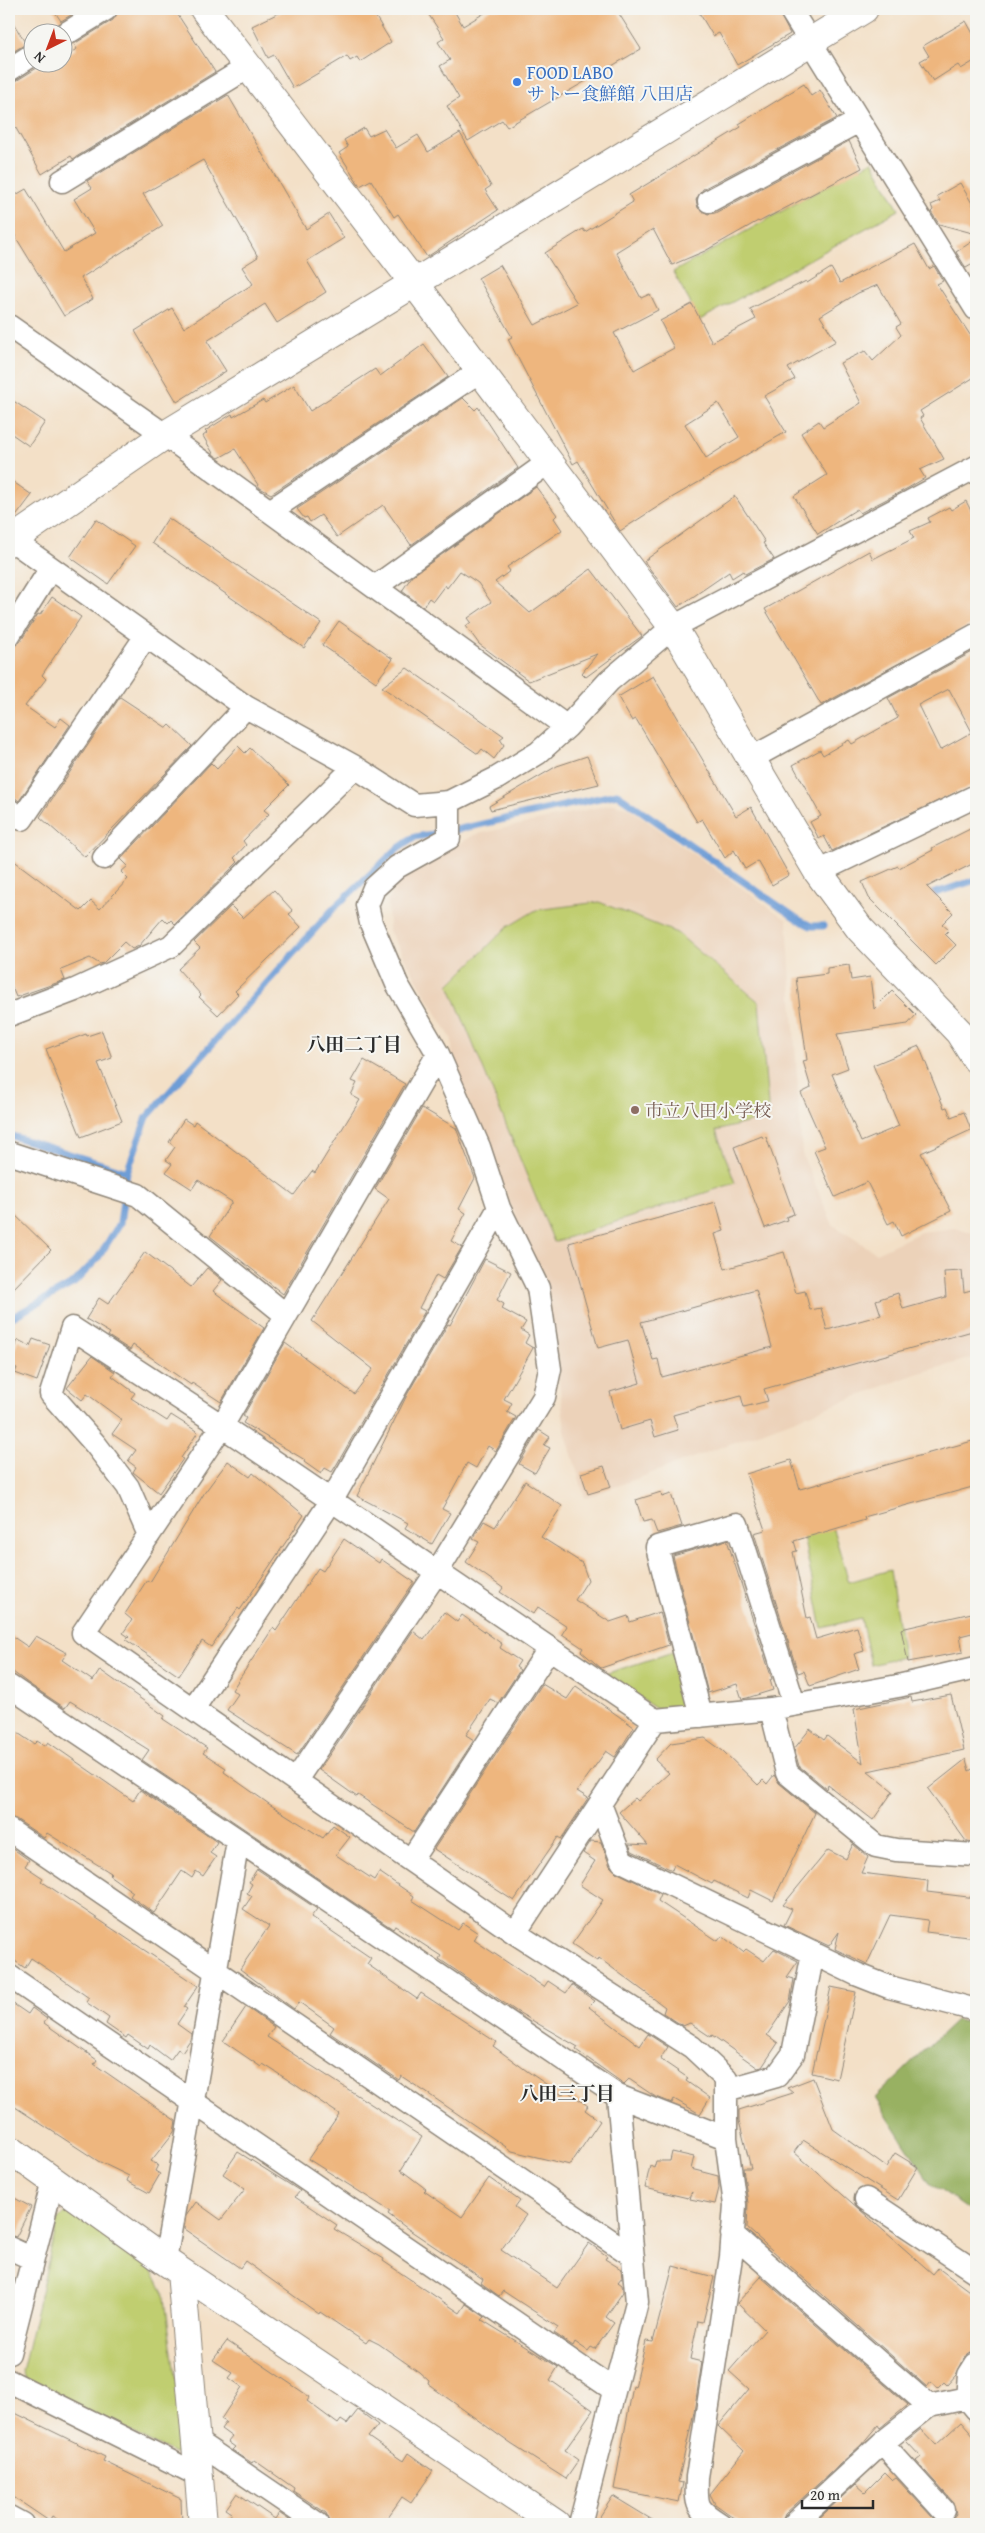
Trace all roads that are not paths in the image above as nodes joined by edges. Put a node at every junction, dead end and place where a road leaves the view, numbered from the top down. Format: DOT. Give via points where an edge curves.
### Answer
graph roads {
  1 [pos="106,9"];
  2 [pos="204,9"];
  3 [pos="790,9"];
  4 [pos="864,9"];
  5 [pos="72,30"];
  6 [pos="810,42"];
  7 [pos="22,62"];
  8 [pos="250,66"];
  9 [pos="9,70"];
  10 [pos="859,121"];
  11 [pos="62,181"];
  12 [pos="708,201"];
  13 [pos="415,284"];
  14 [pos="976,309"];
  15 [pos="9,326"];
  16 [pos="480,371"];
  17 [pos="165,435"];
  18 [pos="549,462"];
  19 [pos="976,467"];
  20 [pos="270,511"];
  21 [pos="10,540"];
  22 [pos="52,568"];
  23 [pos="375,587"];
  24 [pos="673,627"];
  25 [pos="9,635"];
  26 [pos="976,635"];
  27 [pos="146,636"];
  28 [pos="246,707"];
  29 [pos="567,727"];
  30 [pos="750,759"];
  31 [pos="355,767"];
  32 [pos="976,796"];
  33 [pos="9,810"];
  34 [pos="449,820"];
  35 [pos="104,858"];
  36 [pos="818,872"];
  37 [pos="9,1015"];
  38 [pos="438,1054"];
  39 [pos="976,1059"];
  40 [pos="9,1154"];
  41 [pos="499,1208"];
  42 [pos="286,1314"];
  43 [pos="222,1426"];
  44 [pos="332,1500"];
  45 [pos="149,1535"];
  46 [pos="437,1572"];
  47 [pos="549,1649"];
  48 [pos="976,1668"];
  49 [pos="9,1686"];
  50 [pos="794,1704"];
  51 [pos="193,1709"];
  52 [pos="771,1709"];
  53 [pos="701,1716"];
  54 [pos="655,1720"];
  55 [pos="296,1780"];
  56 [pos="600,1804"];
  57 [pos="9,1830"];
  58 [pos="238,1841"];
  59 [pos="976,1856"];
  60 [pos="411,1860"];
  61 [pos="515,1932"];
  62 [pos="813,1953"];
  63 [pos="216,1970"];
  64 [pos="9,1976"];
  65 [pos="976,2010"];
  66 [pos="726,2090"];
  67 [pos="618,2096"];
  68 [pos="192,2102"];
  69 [pos="726,2138"];
  70 [pos="9,2149"];
  71 [pos="53,2180"];
  72 [pos="866,2199"];
  73 [pos="732,2234"];
  74 [pos="9,2248"];
  75 [pos="633,2256"];
  76 [pos="33,2260"];
  77 [pos="172,2267"];
  78 [pos="976,2272"];
  79 [pos="9,2353"];
  80 [pos="976,2364"];
  81 [pos="9,2381"];
  82 [pos="614,2390"];
  83 [pos="972,2404"];
  84 [pos="929,2406"];
  85 [pos="196,2442"];
  86 [pos="882,2443"];
  87 [pos="198,2475"];
  88 [pos="943,2510"];
  89 [pos="9,2517"];
  90 [pos="22,2524"];
  91 [pos="203,2524"];
  92 [pos="318,2524"];
  93 [pos="556,2524"];
  94 [pos="580,2524"];
  95 [pos="720,2524"];
  96 [pos="794,2524"];
  1 -- 5 [label="street"];
  2 -- 8 [label="street"];
  3 -- 6 [label="street"];
  4 -- 6 [label="street"];
  6 -- 10 [label="street"];
  6 -- 13 [label="street"];
  7 -- 9 [label="street"];
  8 -- 11 [label="street"];
  8 -- 13 [label="street"];
  10 -- 12 [label="street"];
  10 -- 14 [label="street"];
  13 -- 16 [label="street"];
  13 -- 17 [label="street"];
  15 -- 17 [label="street"];
  16 -- 18 [label="street"];
  16 -- 20 [label="street"];
  17 -- 20 [label="street"];
  17 -- 21 [label="street"];
  18 -- 23 [label="street"];
  18 -- 24 [label="street"];
  19 -- 24 [label="street"];
  20 -- 23 [label="street"];
  21 -- 22 [label="street"];
  22 -- 25 [label="street"];
  22 -- 27 [label="street"];
  23 -- 29 [label="street"];
  24 -- 29 [label="street" via="609,681"];
  24 -- 30 [label="street"];
  26 -- 30 [label="street"];
  27 -- 28 [label="street"];
  27 -- 33 [label="street" via="22,819"];
  28 -- 31 [label="street"];
  28 -- 35 [label="street"];
  29 -- 34 [label="street" via="538,753 496,778"];
  30 -- 36 [label="street"];
  31 -- 34 [label="street" via="414,805"];
  31 -- 37 [label="street" via="171,946 75,990"];
  32 -- 36 [label="street"];
  34 -- 38 [label="street" via="449,838 396,867 374,888 367,905 371,923 397,984"];
  36 -- 39 [label="street" via="860,929 959,1032"];
  38 -- 41 [label="street" via="479,1148"];
  38 -- 42 [label="street"];
  40 -- 42 [label="street" via="138,1195"];
  41 -- 44 [label="street"];
  41 -- 46 [label="street" via="538,1288 550,1369 544,1397"];
  42 -- 43 [label="street"];
  43 -- 44 [label="street"];
  43 -- 45 [label="street"];
  43 -- 45 [label="street" via="72,1328 50,1394 128,1487"];
  44 -- 46 [label="street"];
  44 -- 51 [label="street"];
  45 -- 51 [label="street" via="83,1632"];
  46 -- 47 [label="street"];
  46 -- 55 [label="street"];
  47 -- 54 [label="street"];
  47 -- 60 [label="street"];
  48 -- 50 [label="street" via="898,1686"];
  49 -- 58 [label="street"];
  50 -- 52 [label="street"];
  50 -- 53 [label="street" via="737,1524 657,1547"];
  51 -- 55 [label="street"];
  52 -- 53 [label="street"];
  52 -- 59 [label="street" via="786,1773 876,1846"];
  53 -- 54 [label="street"];
  54 -- 56 [label="street"];
  55 -- 60 [label="street"];
  56 -- 61 [label="street"];
  56 -- 62 [label="street" via="622,1861"];
  57 -- 63 [label="street"];
  58 -- 63 [label="street"];
  58 -- 67 [label="street"];
  60 -- 61 [label="street"];
  61 -- 66 [label="street" via="692,2048 726,2079"];
  62 -- 65 [label="street" via="888,1986"];
  62 -- 66 [label="street" via="793,2054 777,2076"];
  63 -- 68 [label="street"];
  63 -- 75 [label="street"];
  64 -- 68 [label="street"];
  66 -- 69 [label="street"];
  67 -- 69 [label="street"];
  67 -- 75 [label="street"];
  68 -- 77 [label="street"];
  68 -- 82 [label="street"];
  69 -- 73 [label="street" via="735,2205"];
  70 -- 71 [label="street"];
  71 -- 76 [label="street"];
  71 -- 77 [label="street"];
  72 -- 78 [label="street"];
  73 -- 84 [label="street"];
  73 -- 95 [label="street" via="696,2477 696,2499 703,2513"];
  74 -- 76 [label="street"];
  75 -- 82 [label="street" via="637,2302"];
  76 -- 79 [label="street"];
  77 -- 85 [label="street"];
  77 -- 93 [label="street"];
  80 -- 83 [label="street" via="969,2375"];
  81 -- 87 [label="street"];
  82 -- 94 [label="street"];
  83 -- 84 [label="street"];
  84 -- 86 [label="street"];
  85 -- 87 [label="street"];
  85 -- 92 [label="street"];
  86 -- 88 [label="street"];
  86 -- 96 [label="street"];
  87 -- 91 [label="street"];
  89 -- 90 [label="street"];
}
